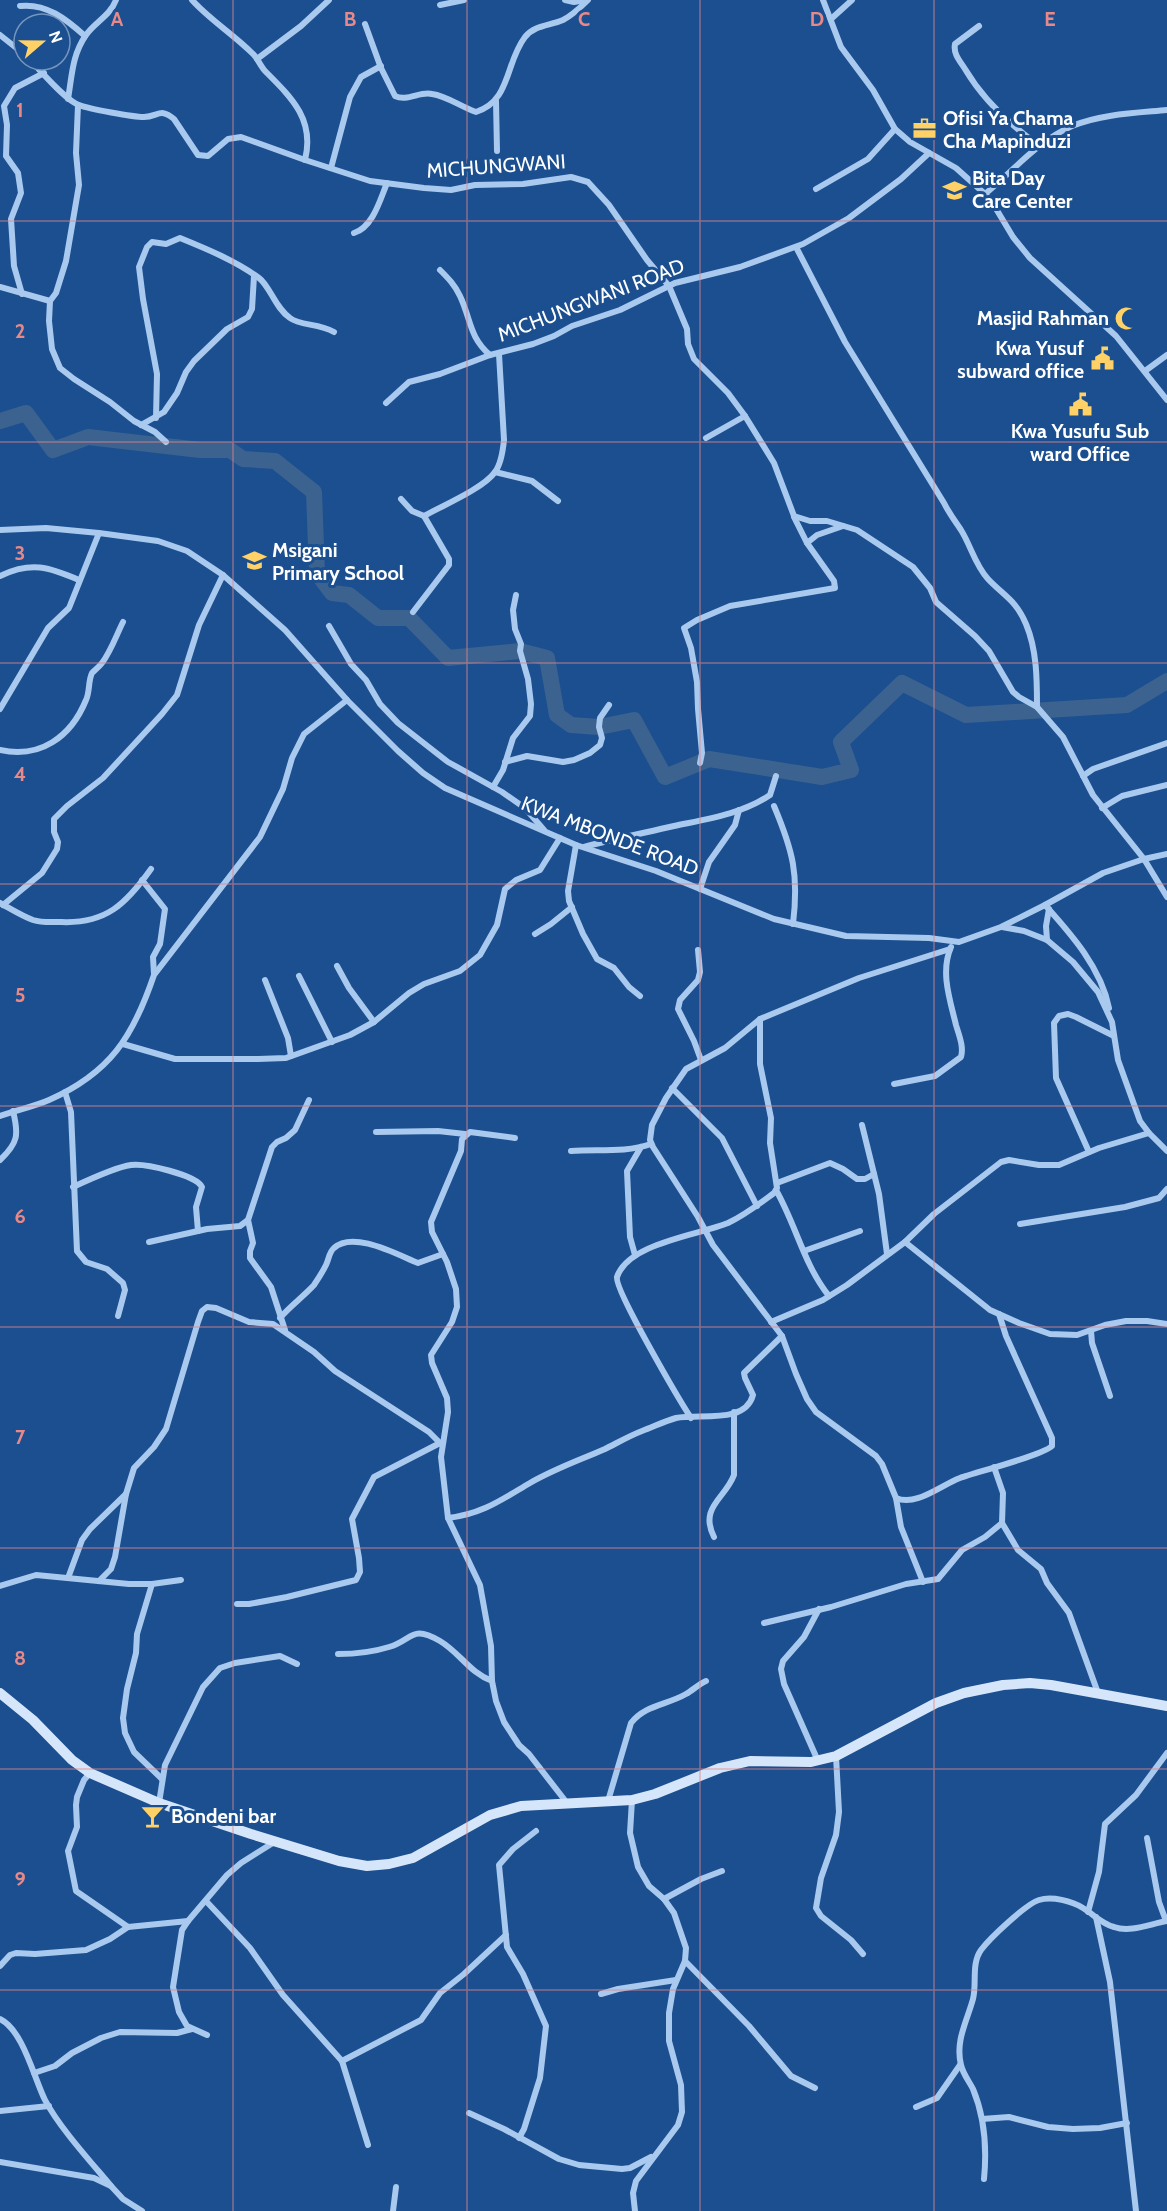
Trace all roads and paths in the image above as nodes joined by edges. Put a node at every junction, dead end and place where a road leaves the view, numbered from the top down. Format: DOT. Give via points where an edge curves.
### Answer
graph roads {
  1 [pos="116,0"];
  2 [pos="192,0"];
  3 [pos="329,0"];
  4 [pos="464,0"];
  5 [pos="565,0"];
  6 [pos="587,0"];
  7 [pos="824,0"];
  8 [pos="852,0"];
  9 [pos="440,4"];
  10 [pos="20,6"];
  11 [pos="831,19"];
  12 [pos="365,24"];
  13 [pos="979,26"];
  14 [pos="0,34"];
  15 [pos="85,36"];
  16 [pos="12,44"];
  17 [pos="257,59"];
  18 [pos="381,66"];
  19 [pos="44,73"];
  20 [pos="68,99"];
  21 [pos="496,100"];
  22 [pos="78,105"];
  23 [pos="1167,111"];
  24 [pos="895,129"];
  25 [pos="1040,146"];
  26 [pos="497,151"];
  27 [pos="929,153"];
  28 [pos="305,160"];
  29 [pos="333,168"];
  30 [pos="387,183"];
  31 [pos="816,189"];
  32 [pos="985,194"];
  33 [pos="354,233"];
  34 [pos="796,247"];
  35 [pos="440,270"];
  36 [pos="254,276"];
  37 [pos="669,286"];
  38 [pos="0,287"];
  39 [pos="22,294"];
  40 [pos="50,301"];
  41 [pos="334,332"];
  42 [pos="499,354"];
  43 [pos="490,355"];
  44 [pos="1167,355"];
  45 [pos="1145,371"];
  46 [pos="1167,400"];
  47 [pos="386,402"];
  48 [pos="745,416"];
  49 [pos="156,418"];
  50 [pos="141,425"];
  51 [pos="706,438"];
  52 [pos="166,442"];
  53 [pos="495,472"];
  54 [pos="401,499"];
  55 [pos="558,501"];
  56 [pos="424,516"];
  57 [pos="794,516"];
  58 [pos="843,526"];
  59 [pos="0,530"];
  60 [pos="99,533"];
  61 [pos="807,543"];
  62 [pos="224,575"];
  63 [pos="0,576"];
  64 [pos="80,580"];
  65 [pos="516,595"];
  66 [pos="413,612"];
  67 [pos="123,622"];
  68 [pos="329,626"];
  69 [pos="347,700"];
  70 [pos="609,705"];
  71 [pos="1037,707"];
  72 [pos="0,708"];
  73 [pos="1167,743"];
  74 [pos="0,750"];
  75 [pos="505,762"];
  76 [pos="700,764"];
  77 [pos="776,776"];
  78 [pos="1083,776"];
  79 [pos="1167,785"];
  80 [pos="493,787"];
  81 [pos="774,806"];
  82 [pos="1102,808"];
  83 [pos="739,810"];
  84 [pos="546,831"];
  85 [pos="560,838"];
  86 [pos="576,844"];
  87 [pos="584,847"];
  88 [pos="1167,854"];
  89 [pos="1144,859"];
  90 [pos="151,869"];
  91 [pos="142,880"];
  92 [pos="700,889"];
  93 [pos="1167,897"];
  94 [pos="1,904"];
  95 [pos="1047,907"];
  96 [pos="572,908"];
  97 [pos="793,924"];
  98 [pos="1001,927"];
  99 [pos="535,934"];
  100 [pos="1047,940"];
  101 [pos="954,941"];
  102 [pos="950,949"];
  103 [pos="698,950"];
  104 [pos="337,966"];
  105 [pos="154,975"];
  106 [pos="299,976"];
  107 [pos="265,980"];
  108 [pos="640,996"];
  109 [pos="760,1019"];
  110 [pos="374,1022"];
  111 [pos="1112,1022"];
  112 [pos="1114,1036"];
  113 [pos="332,1042"];
  114 [pos="123,1044"];
  115 [pos="291,1056"];
  116 [pos="701,1060"];
  117 [pos="894,1084"];
  118 [pos="672,1088"];
  119 [pos="65,1092"];
  120 [pos="309,1100"];
  121 [pos="13,1111"];
  122 [pos="0,1116"];
  123 [pos="862,1125"];
  124 [pos="376,1132"];
  125 [pos="1149,1133"];
  126 [pos="465,1134"];
  127 [pos="515,1138"];
  128 [pos="651,1144"];
  129 [pos="641,1148"];
  130 [pos="571,1151"];
  131 [pos="1167,1151"];
  132 [pos="1089,1152"];
  133 [pos="0,1160"];
  134 [pos="874,1174"];
  135 [pos="777,1183"];
  136 [pos="73,1187"];
  137 [pos="1167,1189"];
  138 [pos="776,1191"];
  139 [pos="757,1206"];
  140 [pos="248,1220"];
  141 [pos="1020,1224"];
  142 [pos="198,1231"];
  143 [pos="705,1232"];
  144 [pos="860,1232"];
  145 [pos="149,1242"];
  146 [pos="904,1242"];
  147 [pos="804,1251"];
  148 [pos="443,1254"];
  149 [pos="887,1254"];
  150 [pos="635,1255"];
  151 [pos="829,1296"];
  152 [pos="999,1314"];
  153 [pos="118,1317"];
  154 [pos="280,1318"];
  155 [pos="771,1322"];
  156 [pos="1167,1324"];
  157 [pos="285,1331"];
  158 [pos="1091,1331"];
  159 [pos="782,1336"];
  160 [pos="1110,1396"];
  161 [pos="734,1412"];
  162 [pos="691,1418"];
  163 [pos="441,1444"];
  164 [pos="994,1467"];
  165 [pos="126,1494"];
  166 [pos="896,1498"];
  167 [pos="448,1518"];
  168 [pos="1002,1523"];
  169 [pos="714,1537"];
  170 [pos="68,1578"];
  171 [pos="181,1580"];
  172 [pos="99,1581"];
  173 [pos="923,1582"];
  174 [pos="152,1584"];
  175 [pos="0,1586"];
  176 [pos="237,1604"];
  177 [pos="819,1610"];
  178 [pos="764,1623"];
  179 [pos="338,1654"];
  180 [pos="297,1664"];
  181 [pos="492,1681"];
  182 [pos="706,1681"];
  183 [pos="0,1694"];
  184 [pos="1098,1694"];
  185 [pos="1167,1706"];
  186 [pos="1167,1753"];
  187 [pos="836,1756"];
  188 [pos="819,1761"];
  189 [pos="90,1773"];
  190 [pos="162,1779"];
  191 [pos="632,1800"];
  192 [pos="608,1801"];
  193 [pos="159,1803"];
  194 [pos="567,1803"];
  195 [pos="536,1831"];
  196 [pos="1148,1838"];
  197 [pos="277,1841"];
  198 [pos="722,1871"];
  199 [pos="664,1899"];
  200 [pos="206,1901"];
  201 [pos="1088,1912"];
  202 [pos="1096,1917"];
  203 [pos="188,1921"];
  204 [pos="1167,1921"];
  205 [pos="128,1927"];
  206 [pos="506,1935"];
  207 [pos="863,1954"];
  208 [pos="685,1961"];
  209 [pos="0,1966"];
  210 [pos="676,1980"];
  211 [pos="601,1994"];
  212 [pos="0,2019"];
  213 [pos="192,2029"];
  214 [pos="207,2035"];
  215 [pos="342,2061"];
  216 [pos="960,2065"];
  217 [pos="34,2073"];
  218 [pos="815,2088"];
  219 [pos="49,2106"];
  220 [pos="916,2107"];
  221 [pos="0,2110"];
  222 [pos="469,2113"];
  223 [pos="982,2119"];
  224 [pos="1127,2123"];
  225 [pos="519,2138"];
  226 [pos="368,2145"];
  227 [pos="654,2155"];
  228 [pos="0,2162"];
  229 [pos="984,2179"];
  230 [pos="111,2186"];
  231 [pos="396,2187"];
  232 [pos="142,2211"];
  233 [pos="393,2211"];
  234 [pos="635,2211"];
  235 [pos="1136,2211"];
  1 -- 15 [label="street"];
  2 -- 17 [label="street"];
  3 -- 17 [label="street"];
  4 -- 9 [label="street"];
  5 -- 6 [label="street"];
  6 -- 21 [label="street" via="570,16 527,35"];
  7 -- 11 [label="street"];
  8 -- 11 [label="street"];
  10 -- 15 [label="street" via="43,7"];
  11 -- 24 [label="street" via="841,47 873,90"];
  12 -- 18 [label="street"];
  13 -- 25 [label="street" via="955,44 957,57 988,101 1019,132"];
  14 -- 16 [label="street"];
  15 -- 20 [label="street" via="72,64"];
  17 -- 28 [label="street" via="282,85 304,120 308,140"];
  18 -- 21 [label="street" via="392,92 400,98 435,94 476,112"];
  18 -- 29 [label="street" via="361,77 350,97"];
  19 -- 20 [label="street"];
  19 -- 39 [label="street" via="15,88 4,106 6,156 18,173 21,193 11,219 14,266"];
  20 -- 22 [label="street"];
  21 -- 26 [label="street"];
  22 -- 28 [label="street, MICHUNGWANI" via="145,117 157,113 170,115 198,155 208,156 228,139 241,136"];
  22 -- 40 [label="street" via="76,153 80,185 66,261"];
  23 -- 25 [label="street" via="1086,122 1062,131"];
  24 -- 27 [label="street"];
  24 -- 31 [label="street" via="868,159"];
  25 -- 32 [label="street"];
  27 -- 32 [label="street" via="956,168"];
  27 -- 34 [label="street, MICHUNGWANI ROAD" via="849,218"];
  28 -- 29 [label="street, MICHUNGWANI"];
  29 -- 30 [label="street, MICHUNGWANI"];
  30 -- 33 [label="street" via="364,228"];
  30 -- 37 [label="street, MICHUNGWANI" via="451,190 583,179 603,198"];
  32 -- 45 [label="street" via="1030,258 1116,336"];
  34 -- 37 [label="street, MICHUNGWANI ROAD"];
  34 -- 71 [label="street" via="845,342 988,580 1009,597 1022,616 1034,651"];
  35 -- 43 [label="street" via="460,296 474,337"];
  36 -- 41 [label="street" via="260,278 292,320"];
  36 -- 49 [label="street" via="248,317 227,329 194,361 171,403"];
  36 -- 49 [label="street" via="180,238 166,244 152,242 147,247 139,267 158,374"];
  37 -- 42 [label="street, MICHUNGWANI ROAD" via="620,310"];
  37 -- 48 [label="street, MICHUNGWANI" via="694,358"];
  38 -- 39 [label="street"];
  39 -- 40 [label="street"];
  40 -- 50 [label="street" via="52,349 60,368"];
  42 -- 43 [label="street, MICHUNGWANI ROAD"];
  42 -- 53 [label="street" via="504,440"];
  43 -- 47 [label="street, MICHUNGWANI ROAD" via="410,381"];
  44 -- 45 [label="street"];
  45 -- 46 [label="street"];
  48 -- 51 [label="street"];
  48 -- 57 [label="street, MICHUNGWANI" via="774,463"];
  49 -- 50 [label="street"];
  50 -- 52 [label="street"];
  53 -- 55 [label="street" via="532,481"];
  53 -- 56 [label="street"];
  54 -- 56 [label="street" via="412,511"];
  56 -- 66 [label="street" via="449,564"];
  57 -- 58 [label="street"];
  57 -- 61 [label="street, MICHUNGWANI"];
  58 -- 61 [label="street"];
  58 -- 71 [label="street" via="857,530 913,567 936,602 988,651 1013,692"];
  59 -- 60 [label="street, KWA MBONDE ROAD" via="46,528"];
  60 -- 62 [label="street, KWA MBONDE ROAD" via="158,541 187,551"];
  60 -- 64 [label="street"];
  61 -- 76 [label="street, MICHUNGWANI" via="835,588 730,606 684,628 697,682"];
  62 -- 69 [label="street, KWA MBONDE ROAD" via="285,630"];
  62 -- 94 [label="street" via="199,625 177,694 103,778 54,819 58,842 53,856 42,873"];
  63 -- 64 [label="street" via="38,566"];
  64 -- 72 [label="street" via="69,608 48,628"];
  65 -- 75 [label="street" via="514,629 521,644 531,704 530,716 513,738"];
  67 -- 74 [label="street" via="92,674 83,709 66,733 24,754"];
  68 -- 80 [label="street" via="380,704 398,723 448,762"];
  69 -- 84 [label="street, KWA MBONDE ROAD" via="398,751 445,788"];
  69 -- 105 [label="street" via="304,734 260,837"];
  70 -- 75 [label="street" via="600,718 600,745 590,753 563,762 527,756"];
  71 -- 78 [label="street" via="1063,737"];
  73 -- 78 [label="street"];
  75 -- 80 [label="street"];
  77 -- 83 [label="street" via="770,795"];
  78 -- 82 [label="street"];
  79 -- 82 [label="street" via="1122,796"];
  80 -- 84 [label="street" via="525,808"];
  81 -- 97 [label="street" via="794,862"];
  82 -- 89 [label="street"];
  83 -- 87 [label="street"];
  83 -- 92 [label="street" via="735,825 710,862"];
  84 -- 85 [label="street, KWA MBONDE ROAD"];
  85 -- 86 [label="street, KWA MBONDE ROAD"];
  85 -- 110 [label="street" via="540,870 505,889 497,925 480,955 460,970 409,993"];
  86 -- 87 [label="street, KWA MBONDE ROAD"];
  86 -- 96 [label="street" via="568,891"];
  87 -- 92 [label="street, KWA MBONDE ROAD"];
  88 -- 89 [label="street, KWA MBONDE ROAD"];
  89 -- 93 [label="street"];
  89 -- 95 [label="street, KWA MBONDE ROAD" via="1103,873"];
  90 -- 91 [label="street"];
  91 -- 94 [label="street" via="116,908 99,919 82,923 34,920"];
  91 -- 105 [label="street" via="165,909 160,944 153,957"];
  92 -- 97 [label="street, KWA MBONDE ROAD"];
  95 -- 98 [label="street, KWA MBONDE ROAD"];
  95 -- 100 [label="street"];
  95 -- 111 [label="street" via="1092,966 1103,987"];
  96 -- 99 [label="street"];
  96 -- 108 [label="street" via="597,959 614,968"];
  97 -- 101 [label="street, KWA MBONDE ROAD" via="846,936"];
  98 -- 100 [label="street"];
  98 -- 101 [label="street, KWA MBONDE ROAD"];
  100 -- 111 [label="street" via="1085,975"];
  101 -- 102 [label="street"];
  102 -- 109 [label="street" via="859,978"];
  102 -- 117 [label="street" via="947,984 962,1046 961,1057 934,1076"];
  103 -- 116 [label="street" via="698,980 680,1000 678,1009"];
  104 -- 110 [label="street"];
  105 -- 114 [label="street"];
  106 -- 113 [label="street"];
  107 -- 115 [label="street"];
  109 -- 116 [label="street" via="725,1048"];
  109 -- 135 [label="street" via="760,1064 771,1118 770,1143"];
  110 -- 113 [label="street"];
  111 -- 112 [label="street"];
  112 -- 125 [label="street" via="1118,1060 1140,1121"];
  112 -- 132 [label="street" via="1068,1014 1059,1016 1054,1023 1056,1078"];
  113 -- 115 [label="street"];
  114 -- 115 [label="street" via="175,1059"];
  114 -- 119 [label="street" via="90,1078"];
  116 -- 118 [label="street" via="686,1069"];
  118 -- 128 [label="street" via="652,1125"];
  118 -- 139 [label="street" via="722,1138"];
  119 -- 121 [label="street"];
  119 -- 136 [label="street" via="71,1112"];
  120 -- 140 [label="street" via="295,1131 272,1147"];
  121 -- 122 [label="street"];
  121 -- 133 [label="street" via="16,1136 10,1152"];
  123 -- 134 [label="street"];
  124 -- 126 [label="street"];
  125 -- 131 [label="street"];
  125 -- 132 [label="street"];
  126 -- 127 [label="street"];
  126 -- 148 [label="street" via="431,1222"];
  128 -- 129 [label="street"];
  128 -- 143 [label="street"];
  129 -- 130 [label="street"];
  129 -- 150 [label="street" via="627,1171 630,1237"];
  132 -- 146 [label="street" via="1059,1165 1001,1162"];
  134 -- 135 [label="street" via="857,1179 830,1163"];
  134 -- 149 [label="street"];
  135 -- 138 [label="street"];
  136 -- 142 [label="street" via="130,1165 195,1179 202,1187 196,1207"];
  136 -- 153 [label="street" via="77,1251 86,1262 107,1269 123,1283"];
  137 -- 141 [label="street" via="1157,1199 1125,1208"];
  138 -- 139 [label="street"];
  138 -- 147 [label="street"];
  139 -- 143 [label="street"];
  140 -- 142 [label="street" via="240,1226"];
  140 -- 154 [label="street" via="253,1243 250,1258 271,1287"];
  142 -- 145 [label="street"];
  143 -- 150 [label="street"];
  143 -- 155 [label="street"];
  144 -- 147 [label="street"];
  146 -- 149 [label="street"];
  146 -- 152 [label="street"];
  147 -- 151 [label="street"];
  148 -- 154 [label="street" via="418,1263 399,1253 356,1241 338,1245 331,1249 314,1284"];
  148 -- 163 [label="street" via="456,1289 457,1307 431,1355 447,1398"];
  149 -- 151 [label="street"];
  150 -- 162 [label="street" via="617,1281"];
  151 -- 155 [label="street"];
  152 -- 158 [label="street" via="1050,1334"];
  152 -- 164 [label="street" via="1053,1441 1049,1449"];
  154 -- 157 [label="street"];
  155 -- 159 [label="street"];
  156 -- 158 [label="street" via="1126,1321"];
  157 -- 163 [label="street" via="335,1371 410,1418"];
  157 -- 165 [label="street" via="216,1308 202,1311 166,1429 134,1468"];
  158 -- 160 [label="street"];
  159 -- 161 [label="street" via="744,1373 753,1395 751,1403"];
  159 -- 166 [label="street" via="816,1412 876,1456"];
  161 -- 162 [label="street"];
  161 -- 169 [label="street" via="734,1474 710,1513 708,1522"];
  162 -- 167 [label="street" via="677,1418 634,1434 569,1463 482,1511"];
  163 -- 167 [label="street"];
  163 -- 176 [label="street" via="381,1472 370,1483 352,1519 360,1572 356,1580 287,1597"];
  164 -- 166 [label="street" via="911,1501"];
  164 -- 168 [label="street" via="1003,1493"];
  165 -- 170 [label="street" via="82,1540"];
  165 -- 172 [label="street" via="115,1557 111,1569"];
  166 -- 173 [label="street" via="902,1527"];
  167 -- 181 [label="street" via="480,1585 491,1646"];
  168 -- 173 [label="street" via="962,1550 938,1579"];
  168 -- 184 [label="street" via="1018,1550 1041,1569 1069,1613"];
  170 -- 172 [label="street"];
  170 -- 175 [label="street" via="36,1575"];
  171 -- 174 [label="street"];
  172 -- 174 [label="street"];
  173 -- 177 [label="street"];
  174 -- 190 [label="street" via="137,1634 123,1718 134,1752"];
  177 -- 178 [label="street"];
  177 -- 188 [label="street" via="804,1637 783,1661 781,1670"];
  179 -- 181 [label="street" via="387,1648 410,1635 425,1635 451,1649 476,1674"];
  180 -- 190 [label="street" via="280,1656 220,1668 194,1704"];
  181 -- 194 [label="street" via="509,1731"];
  182 -- 192 [label="street" via="686,1694 650,1707 631,1723"];
  183 -- 189 [label="street"];
  184 -- 185 [label="street"];
  184 -- 187 [label="street" via="1030,1683 964,1693 936,1703"];
  186 -- 201 [label="street" via="1136,1795 1105,1824 1099,1872"];
  187 -- 188 [label="street"];
  187 -- 207 [label="street" via="836,1835 821,1878 816,1908"];
  188 -- 191 [label="street" via="750,1761"];
  189 -- 193 [label="street"];
  189 -- 205 [label="street" via="78,1797 77,1827 68,1851 73,1883 82,1896"];
  190 -- 193 [label="street"];
  191 -- 192 [label="street"];
  191 -- 199 [label="street" via="630,1833 638,1867 649,1886"];
  192 -- 194 [label="street"];
  193 -- 197 [label="street"];
  194 -- 197 [label="street" via="521,1806 490,1815 413,1858 389,1864 367,1866 339,1861"];
  195 -- 206 [label="street" via="499,1865"];
  196 -- 204 [label="street" via="1159,1902"];
  197 -- 200 [label="street" via="241,1863"];
  198 -- 199 [label="street"];
  199 -- 208 [label="street" via="675,1913 686,1948"];
  200 -- 203 [label="street"];
  200 -- 215 [label="street" via="250,1948 283,1995"];
  201 -- 202 [label="street"];
  201 -- 216 [label="street" via="1067,1902 1040,1900 1011,1920 980,1951 974,1997 962,2030"];
  202 -- 204 [label="street" via="1124,1930"];
  202 -- 224 [label="street" via="1110,1982"];
  203 -- 205 [label="street"];
  203 -- 213 [label="street" via="178,1947 173,1987 179,2012"];
  205 -- 209 [label="street" via="86,1950 16,1953"];
  206 -- 215 [label="street" via="440,1993 421,2020"];
  206 -- 225 [label="street" via="507,1947 546,2026 540,2078"];
  208 -- 210 [label="street"];
  208 -- 218 [label="street" via="749,2025 791,2076"];
  210 -- 211 [label="street"];
  210 -- 227 [label="street" via="669,2013 669,2041 681,2085 682,2112 678,2125"];
  212 -- 217 [label="street" via="9,2025"];
  213 -- 214 [label="street"];
  213 -- 217 [label="street" via="177,2033 120,2032"];
  215 -- 226 [label="street"];
  216 -- 220 [label="street" via="937,2098"];
  216 -- 223 [label="street"];
  217 -- 219 [label="street"];
  219 -- 221 [label="street"];
  219 -- 230 [label="street"];
  222 -- 225 [label="street"];
  223 -- 224 [label="street" via="1009,2117 1073,2129"];
  223 -- 229 [label="street" via="986,2142"];
  224 -- 235 [label="street"];
  225 -- 227 [label="street" via="560,2159 591,2167 630,2168"];
  227 -- 234 [label="street" via="636,2181"];
  228 -- 230 [label="street" via="77,2174"];
  230 -- 232 [label="street"];
  231 -- 233 [label="street"];
}
